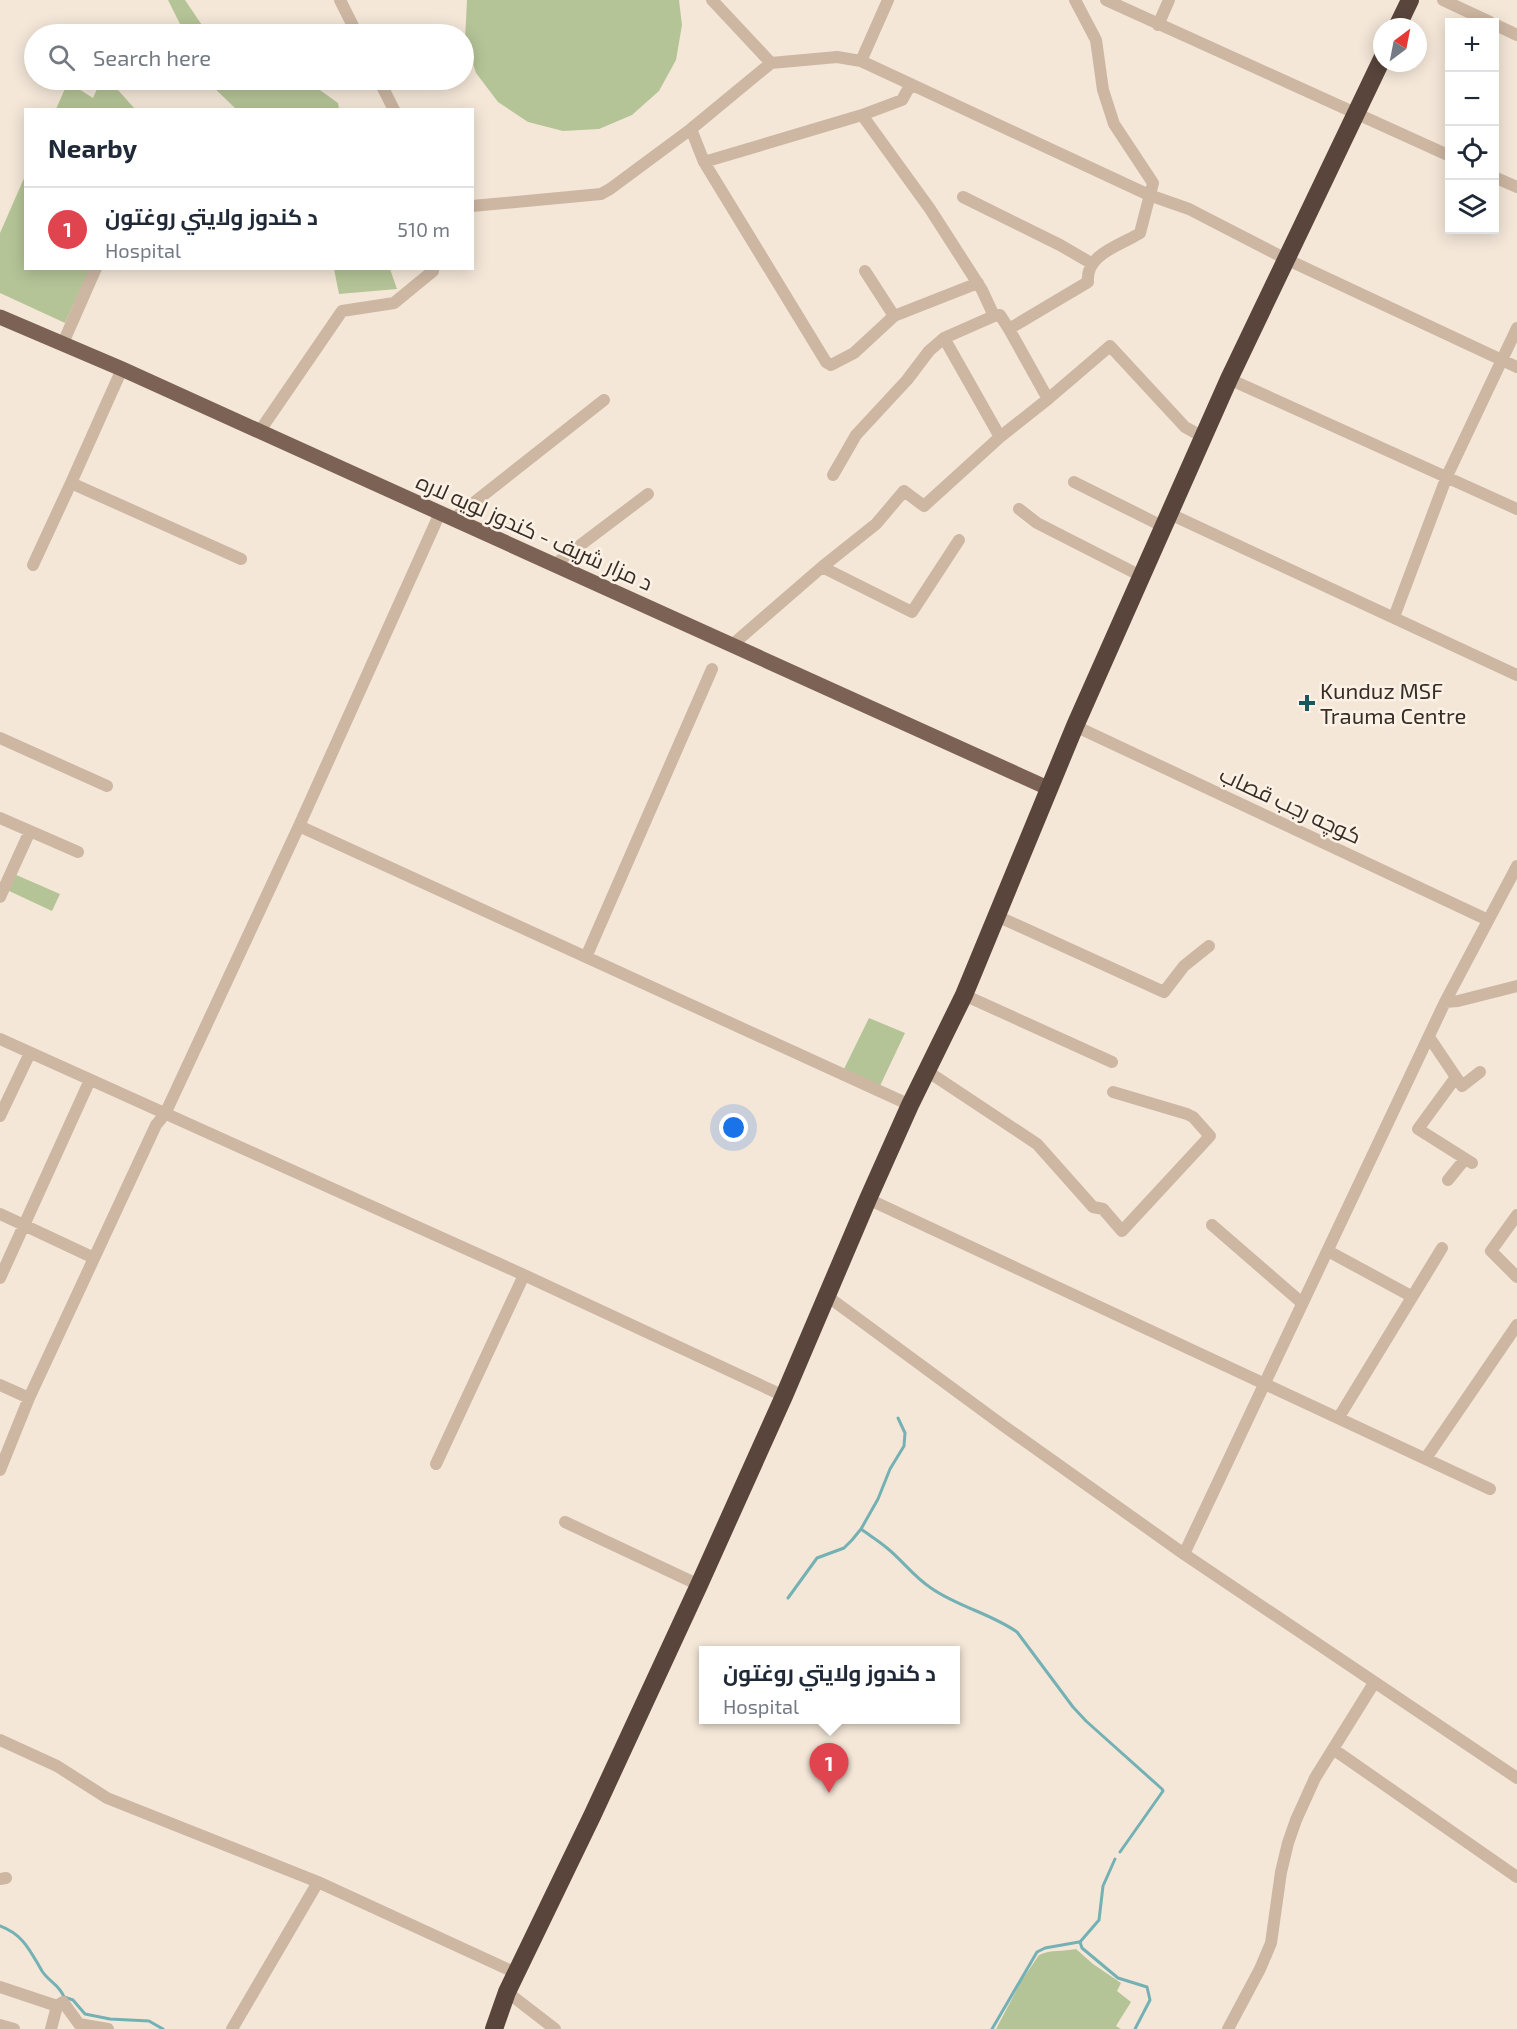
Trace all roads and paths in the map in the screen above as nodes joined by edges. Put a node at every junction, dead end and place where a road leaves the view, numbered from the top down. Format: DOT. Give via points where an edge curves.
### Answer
graph roads {
  1 [pos="340,0"];
  2 [pos="712,0"];
  3 [pos="888,0"];
  4 [pos="1075,0"];
  5 [pos="1106,0"];
  6 [pos="1169,0"];
  7 [pos="1410,0"];
  8 [pos="1443,0"];
  9 [pos="1401,18"];
  10 [pos="1481,18"];
  11 [pos="352,24"];
  12 [pos="1158,25"];
  13 [pos="1499,26"];
  14 [pos="1517,35"];
  15 [pos="861,61"];
  16 [pos="771,63"];
  17 [pos="1376,72"];
  18 [pos="911,84"];
  19 [pos="384,90"];
  20 [pos="393,108"];
  21 [pos="862,114"];
  22 [pos="1356,114"];
  23 [pos="691,129"];
  24 [pos="1445,154"];
  25 [pos="704,162"];
  26 [pos="1499,179"];
  27 [pos="1517,187"];
  28 [pos="1149,195"];
  29 [pos="963,197"];
  30 [pos="474,206"];
  31 [pos="1286,260"];
  32 [pos="1091,263"];
  33 [pos="95,270"];
  34 [pos="433,270"];
  35 [pos="866,271"];
  36 [pos="978,284"];
  37 [pos="0,316"];
  38 [pos="894,316"];
  39 [pos="993,316"];
  40 [pos="1517,328"];
  41 [pos="1009,329"];
  42 [pos="945,338"];
  43 [pos="63,343"];
  44 [pos="1502,360"];
  45 [pos="1517,367"];
  46 [pos="122,369"];
  47 [pos="1229,379"];
  48 [pos="1048,399"];
  49 [pos="604,400"];
  50 [pos="259,432"];
  51 [pos="1000,437"];
  52 [pos="1203,437"];
  53 [pos="833,475"];
  54 [pos="1447,476"];
  55 [pos="1074,482"];
  56 [pos="72,483"];
  57 [pos="648,494"];
  58 [pos="1018,509"];
  59 [pos="1517,509"];
  60 [pos="446,516"];
  61 [pos="1167,521"];
  62 [pos="959,540"];
  63 [pos="241,559"];
  64 [pos="33,565"];
  65 [pos="554,565"];
  66 [pos="822,567"];
  67 [pos="1141,576"];
  68 [pos="1394,617"];
  69 [pos="732,645"];
  70 [pos="712,669"];
  71 [pos="1517,675"];
  72 [pos="1075,726"];
  73 [pos="0,738"];
  74 [pos="107,786"];
  75 [pos="1050,789"];
  76 [pos="0,818"];
  77 [pos="299,826"];
  78 [pos="30,831"];
  79 [pos="78,852"];
  80 [pos="1517,866"];
  81 [pos="0,897"];
  82 [pos="997,916"];
  83 [pos="1488,921"];
  84 [pos="1209,946"];
  85 [pos="586,957"];
  86 [pos="1517,986"];
  87 [pos="964,995"];
  88 [pos="1445,1002"];
  89 [pos="1429,1037"];
  90 [pos="0,1039"];
  91 [pos="30,1053"];
  92 [pos="1112,1062"];
  93 [pos="927,1071"];
  94 [pos="1480,1072"];
  95 [pos="1456,1077"];
  96 [pos="90,1080"];
  97 [pos="1113,1092"];
  98 [pos="910,1105"];
  99 [pos="165,1114"];
  100 [pos="0,1116"];
  101 [pos="1448,1180"];
  102 [pos="868,1199"];
  103 [pos="0,1214"];
  104 [pos="1517,1215"];
  105 [pos="24,1225"];
  106 [pos="1212,1225"];
  107 [pos="1442,1248"];
  108 [pos="1328,1251"];
  109 [pos="94,1258"];
  110 [pos="524,1275"];
  111 [pos="1517,1277"];
  112 [pos="0,1278"];
  113 [pos="827,1296"];
  114 [pos="1411,1296"];
  115 [pos="1302,1304"];
  116 [pos="1517,1325"];
  117 [pos="1263,1383"];
  118 [pos="0,1385"];
  119 [pos="784,1396"];
  120 [pos="29,1398"];
  121 [pos="1339,1418"];
  122 [pos="1426,1458"];
  123 [pos="436,1464"];
  124 [pos="0,1470"];
  125 [pos="1490,1489"];
  126 [pos="565,1522"];
  127 [pos="1184,1554"];
  128 [pos="699,1585"];
  129 [pos="1374,1683"];
  130 [pos="2,1746"];
  131 [pos="1333,1749"];
  132 [pos="1517,1778"];
  133 [pos="1517,1877"];
  134 [pos="318,1882"];
  135 [pos="516,1973"];
  136 [pos="0,1987"];
  137 [pos="507,1992"];
  138 [pos="57,2006"];
  139 [pos="0,2025"];
  140 [pos="14,2029"];
  141 [pos="51,2029"];
  142 [pos="108,2029"];
  143 [pos="232,2029"];
  144 [pos="494,2029"];
  145 [pos="555,2029"];
  146 [pos="1228,2029"];
  1 -- 11 [label="street"];
  2 -- 16 [label="street"];
  3 -- 15 [label="street"];
  4 -- 28 [label="street" via="1096,40 1103,90 1114,124 1152,183"];
  5 -- 12 [label="street"];
  6 -- 12 [label="street"];
  7 -- 9 [label="highway"];
  8 -- 10 [label="street"];
  12 -- 22 [label="street"];
  13 -- 14 [label="street"];
  15 -- 16 [label="street" via="837,57"];
  15 -- 18 [label="street"];
  16 -- 23 [label="street"];
  17 -- 22 [label="highway"];
  18 -- 21 [label="street" via="903,100"];
  18 -- 28 [label="street"];
  19 -- 20 [label="street"];
  21 -- 25 [label="street"];
  21 -- 36 [label="street"];
  22 -- 24 [label="street"];
  22 -- 31 [label="highway"];
  23 -- 25 [label="street"];
  23 -- 30 [label="street" via="601,194"];
  25 -- 38 [label="street" via="826,362 833,365 854,353"];
  26 -- 27 [label="street"];
  28 -- 31 [label="street" via="1189,209"];
  28 -- 32 [label="street" via="1140,233"];
  29 -- 32 [label="street"];
  31 -- 44 [label="street"];
  31 -- 47 [label="highway"];
  32 -- 41 [label="street" via="1089,282"];
  33 -- 43 [label="street"];
  34 -- 50 [label="street" via="394,303 342,311"];
  35 -- 38 [label="street"];
  36 -- 38 [label="street"];
  36 -- 39 [label="street"];
  37 -- 43 [label="main road, د مزار شریف - کندوز لویه لاره"];
  39 -- 41 [label="street" via="1000,315"];
  39 -- 42 [label="street"];
  40 -- 44 [label="street"];
  41 -- 48 [label="street"];
  42 -- 51 [label="street"];
  42 -- 53 [label="street" via="856,435"];
  43 -- 46 [label="main road, د مزار شریف - کندوز لویه لاره"];
  44 -- 45 [label="street"];
  44 -- 54 [label="street"];
  46 -- 50 [label="main road, د مزار شریف - کندوز لویه لاره"];
  46 -- 56 [label="street"];
  47 -- 52 [label="highway"];
  47 -- 54 [label="street"];
  48 -- 51 [label="street"];
  48 -- 52 [label="street" via="1110,346 1185,427"];
  49 -- 60 [label="street"];
  50 -- 60 [label="main road, د مزار شریف - کندوز لویه لاره"];
  51 -- 66 [label="street" via="924,506 904,491 876,524"];
  52 -- 61 [label="highway"];
  54 -- 59 [label="street"];
  54 -- 68 [label="street"];
  55 -- 61 [label="street"];
  56 -- 63 [label="street"];
  56 -- 64 [label="street"];
  57 -- 65 [label="street"];
  58 -- 67 [label="street" via="1037,524"];
  60 -- 65 [label="main road, د مزار شریف - کندوز لویه لاره"];
  60 -- 77 [label="street"];
  61 -- 67 [label="highway"];
  61 -- 68 [label="street"];
  62 -- 66 [label="street" via="912,612"];
  65 -- 69 [label="main road, د مزار شریف - کندوز لویه لاره"];
  66 -- 69 [label="street"];
  67 -- 72 [label="highway"];
  68 -- 71 [label="street"];
  69 -- 75 [label="main road, د مزار شریف - کندوز لویه لاره"];
  70 -- 85 [label="street"];
  72 -- 75 [label="highway"];
  72 -- 83 [label="street, کوچه رجب قصاب"];
  73 -- 74 [label="street"];
  75 -- 82 [label="highway"];
  76 -- 78 [label="street"];
  77 -- 85 [label="street"];
  77 -- 99 [label="street"];
  78 -- 79 [label="street"];
  78 -- 81 [label="street"];
  80 -- 83 [label="street"];
  82 -- 84 [label="street" via="1164,992 1184,966"];
  82 -- 87 [label="highway"];
  83 -- 88 [label="street"];
  85 -- 98 [label="street"];
  86 -- 88 [label="street"];
  87 -- 92 [label="street"];
  87 -- 93 [label="highway"];
  88 -- 89 [label="street"];
  89 -- 95 [label="street"];
  89 -- 108 [label="street"];
  90 -- 91 [label="street"];
  91 -- 96 [label="street"];
  91 -- 100 [label="street"];
  93 -- 97 [label="street" via="1037,1144 1093,1207 1103,1209 1122,1231 1210,1136 1187,1114"];
  93 -- 98 [label="highway"];
  94 -- 95 [label="street" via="1462,1086"];
  95 -- 101 [label="street" via="1418,1129 1468,1161"];
  96 -- 99 [label="street"];
  96 -- 105 [label="street"];
  98 -- 102 [label="highway"];
  99 -- 109 [label="street" via="156,1125"];
  99 -- 110 [label="street"];
  102 -- 113 [label="highway"];
  102 -- 117 [label="street"];
  103 -- 105 [label="street"];
  104 -- 111 [label="street" via="1491,1251"];
  105 -- 109 [label="street"];
  105 -- 112 [label="street"];
  106 -- 115 [label="street"];
  107 -- 114 [label="street"];
  108 -- 114 [label="street"];
  108 -- 115 [label="street"];
  109 -- 120 [label="street"];
  110 -- 119 [label="street"];
  110 -- 123 [label="street"];
  113 -- 119 [label="highway"];
  113 -- 127 [label="street"];
  114 -- 121 [label="street"];
  115 -- 117 [label="street"];
  116 -- 122 [label="street"];
  117 -- 121 [label="street"];
  117 -- 127 [label="street"];
  118 -- 120 [label="street"];
  119 -- 128 [label="highway"];
  120 -- 124 [label="street"];
  121 -- 122 [label="street"];
  122 -- 125 [label="street"];
  126 -- 128 [label="street"];
  127 -- 129 [label="street"];
  128 -- 135 [label="highway"];
  129 -- 131 [label="street"];
  129 -- 132 [label="street"];
  130 -- 134 [label="street" via="57,1766 107,1798"];
  131 -- 133 [label="street"];
  131 -- 146 [label="street" via="1315,1778 1288,1843 1271,1943"];
  134 -- 135 [label="street"];
  134 -- 143 [label="street"];
  135 -- 137 [label="highway"];
  136 -- 138 [label="street"];
  137 -- 144 [label="highway"];
  137 -- 145 [label="street"];
  138 -- 141 [label="street"];
  138 -- 142 [label="street" via="63,2002 79,2024"];
  139 -- 140 [label="street"];
}
